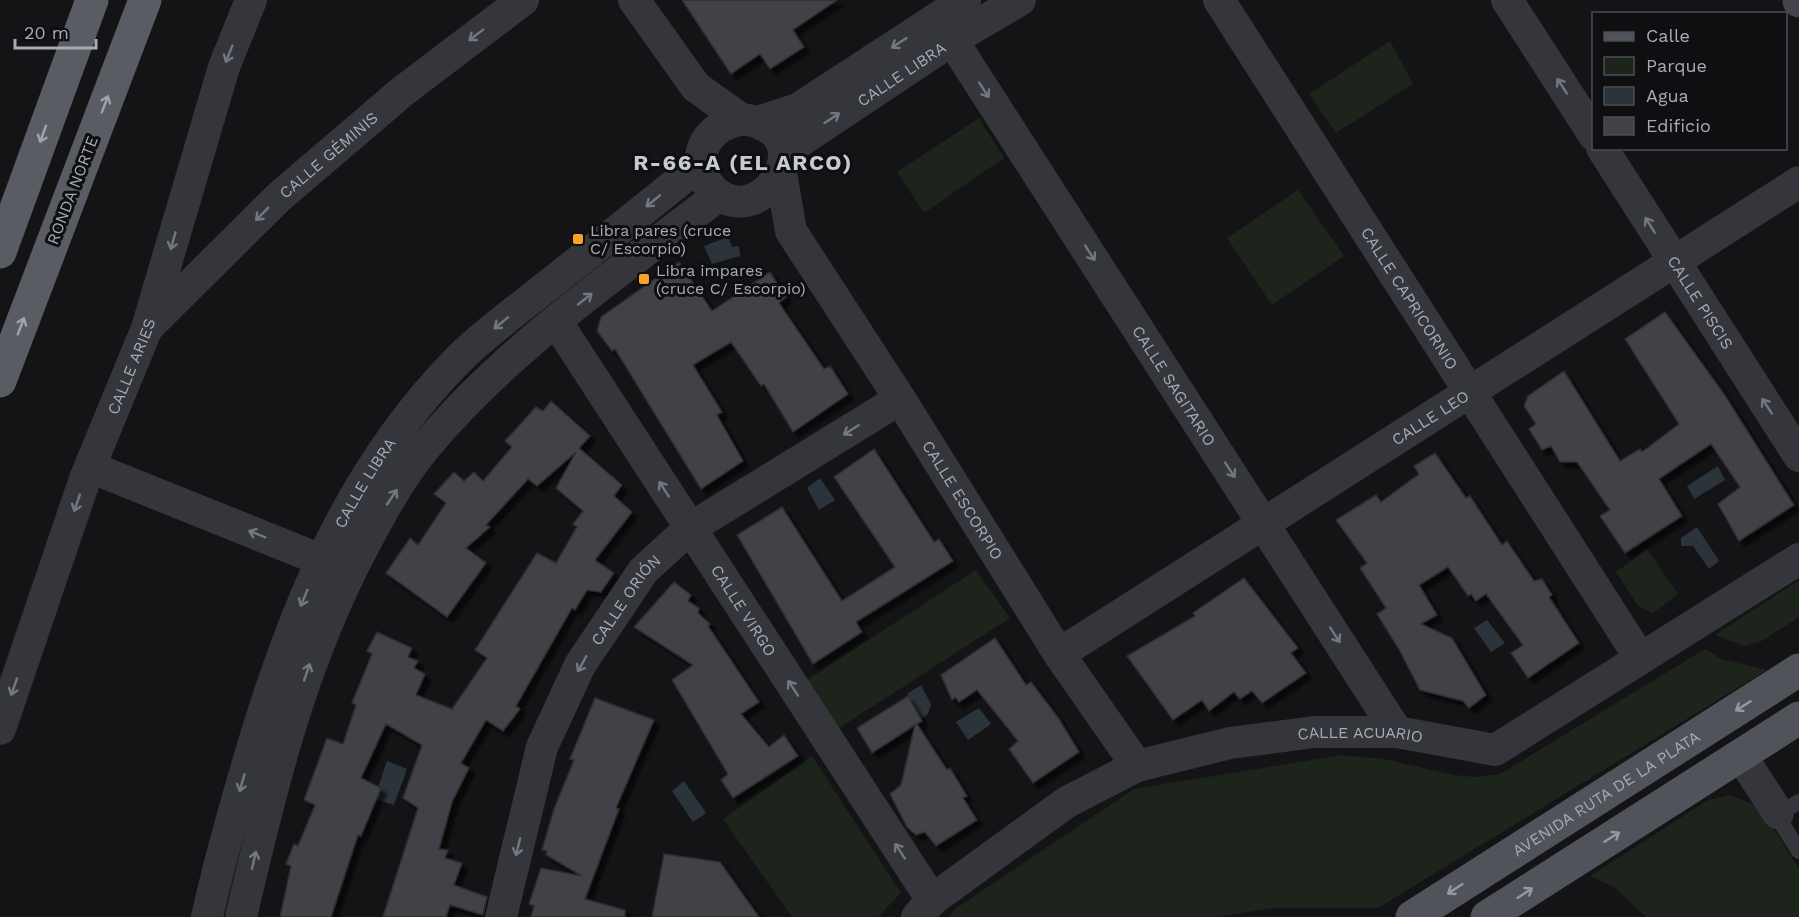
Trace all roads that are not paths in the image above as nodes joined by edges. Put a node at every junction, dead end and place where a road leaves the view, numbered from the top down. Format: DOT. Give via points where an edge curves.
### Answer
graph roads {
  1 [pos="92,0"];
  2 [pos="145,0"];
  3 [pos="251,0"];
  4 [pos="523,0"];
  5 [pos="634,0"];
  6 [pos="965,0"];
  7 [pos="1020,0"];
  8 [pos="1219,0"];
  9 [pos="1507,0"];
  10 [pos="940,19"];
  11 [pos="696,87"];
  12 [pos="751,120"];
  13 [pos="1592,133"];
  14 [pos="1603,150"];
  15 [pos="701,155"];
  16 [pos="783,163"];
  17 [pos="1799,182"];
  18 [pos="730,199"];
  19 [pos="791,231"];
  20 [pos="0,252"];
  21 [pos="1674,262"];
  22 [pos="556,321"];
  23 [pos="147,328"];
  24 [pos="0,381"];
  25 [pos="1470,393"];
  26 [pos="900,399"];
  27 [pos="1799,456"];
  28 [pos="90,466"];
  29 [pos="1265,524"];
  30 [pos="689,529"];
  31 [pos="1799,559"];
  32 [pos="321,560"];
  33 [pos="350,572"];
  34 [pos="1059,654"];
  35 [pos="1640,658"];
  36 [pos="1799,670"];
  37 [pos="1799,718"];
  38 [pos="0,729"];
  39 [pos="1397,732"];
  40 [pos="1741,756"];
  41 [pos="1137,765"];
  42 [pos="1789,808"];
  43 [pos="1799,851"];
  44 [pos="925,908"];
  45 [pos="207,917"];
  46 [pos="241,917"];
  47 [pos="501,917"];
  48 [pos="1412,917"];
  49 [pos="1487,917"];
  1 -- 20 [label="highway, one-way"];
  24 -- 2 [label="highway, RONDA NORTE, one-way"];
  3 -- 23 [label="street, CALLE ARIES, one-way" via="224,67"];
  4 -- 23 [label="street, CALLE GÉMINIS, one-way" via="403,91 279,197"];
  5 -- 11 [label="street"];
  6 -- 10 [label="street, CALLE LIBRA"];
  7 -- 10 [label="street, CALLE LIBRA"];
  8 -- 25 [label="street, CALLE CAPRICORNIO"];
  13 -- 9 [label="street, one-way"];
  10 -- 12 [label="street, CALLE LIBRA, one-way" via="798,109"];
  16 -- 10 [label="street, CALLE LIBRA, one-way"];
  10 -- 29 [label="street, CALLE SAGITARIO, one-way"];
  11 -- 12 [label="street"];
  11 -- 15 [label="street"];
  12 -- 15 [label="street" via="719,128"];
  12 -- 16 [label="street" via="776,134"];
  21 -- 14 [label="street, CALLE PISCIS, one-way"];
  15 -- 18 [label="street" via="707,185"];
  15 -- 32 [label="street, CALLE LIBRA, one-way" via="456,362 399,430 352,498"];
  16 -- 18 [label="street" via="765,194"];
  16 -- 19 [label="street, CALLE ESCORPIO"];
  17 -- 21 [label="street, CALLE LEO"];
  18 -- 19 [label="street, CALLE ESCORPIO"];
  22 -- 18 [label="street, CALLE LIBRA, one-way"];
  19 -- 26 [label="street, CALLE ESCORPIO"];
  21 -- 25 [label="street, CALLE LEO"];
  27 -- 21 [label="street, CALLE PISCIS, one-way"];
  30 -- 22 [label="street, CALLE VIRGO, one-way"];
  33 -- 22 [label="street, CALLE LIBRA, one-way" via="380,514 426,446 483,385"];
  23 -- 28 [label="street, CALLE ARIES"];
  25 -- 29 [label="street, CALLE LEO"];
  25 -- 35 [label="street, CALLE CAPRICORNIO"];
  26 -- 30 [label="street, CALLE ORIÓN, one-way"];
  26 -- 34 [label="street, CALLE ESCORPIO"];
  32 -- 28 [label="street, one-way"];
  28 -- 38 [label="street, CALLE ARIES, one-way"];
  29 -- 34 [label="street, CALLE LEO"];
  29 -- 39 [label="street, CALLE SAGITARIO, one-way"];
  44 -- 30 [label="street, CALLE VIRGO, one-way"];
  30 -- 47 [label="street, CALLE ORIÓN, one-way" via="643,571 580,665 542,747"];
  31 -- 35 [label="street, CALLE ACUARIO"];
  32 -- 33 [label="street"];
  32 -- 45 [label="street, CALLE LIBRA, one-way" via="262,712"];
  46 -- 33 [label="street, CALLE LIBRA, one-way" via="268,796 291,720 314,651"];
  34 -- 41 [label="street, CALLE ESCORPIO"];
  35 -- 39 [label="street, CALLE ACUARIO" via="1495,750"];
  36 -- 48 [label="main road, AVENIDA RUTA DE LA PLATA, one-way"];
  37 -- 40 [label="main road"];
  39 -- 41 [label="street, CALLE ACUARIO" via="1314,732 1272,737"];
  40 -- 42 [label="street"];
  49 -- 40 [label="main road, one-way"];
  41 -- 44 [label="street, CALLE ACUARIO" via="1067,802"];
  42 -- 43 [label="lane" via="1782,824"];
}
